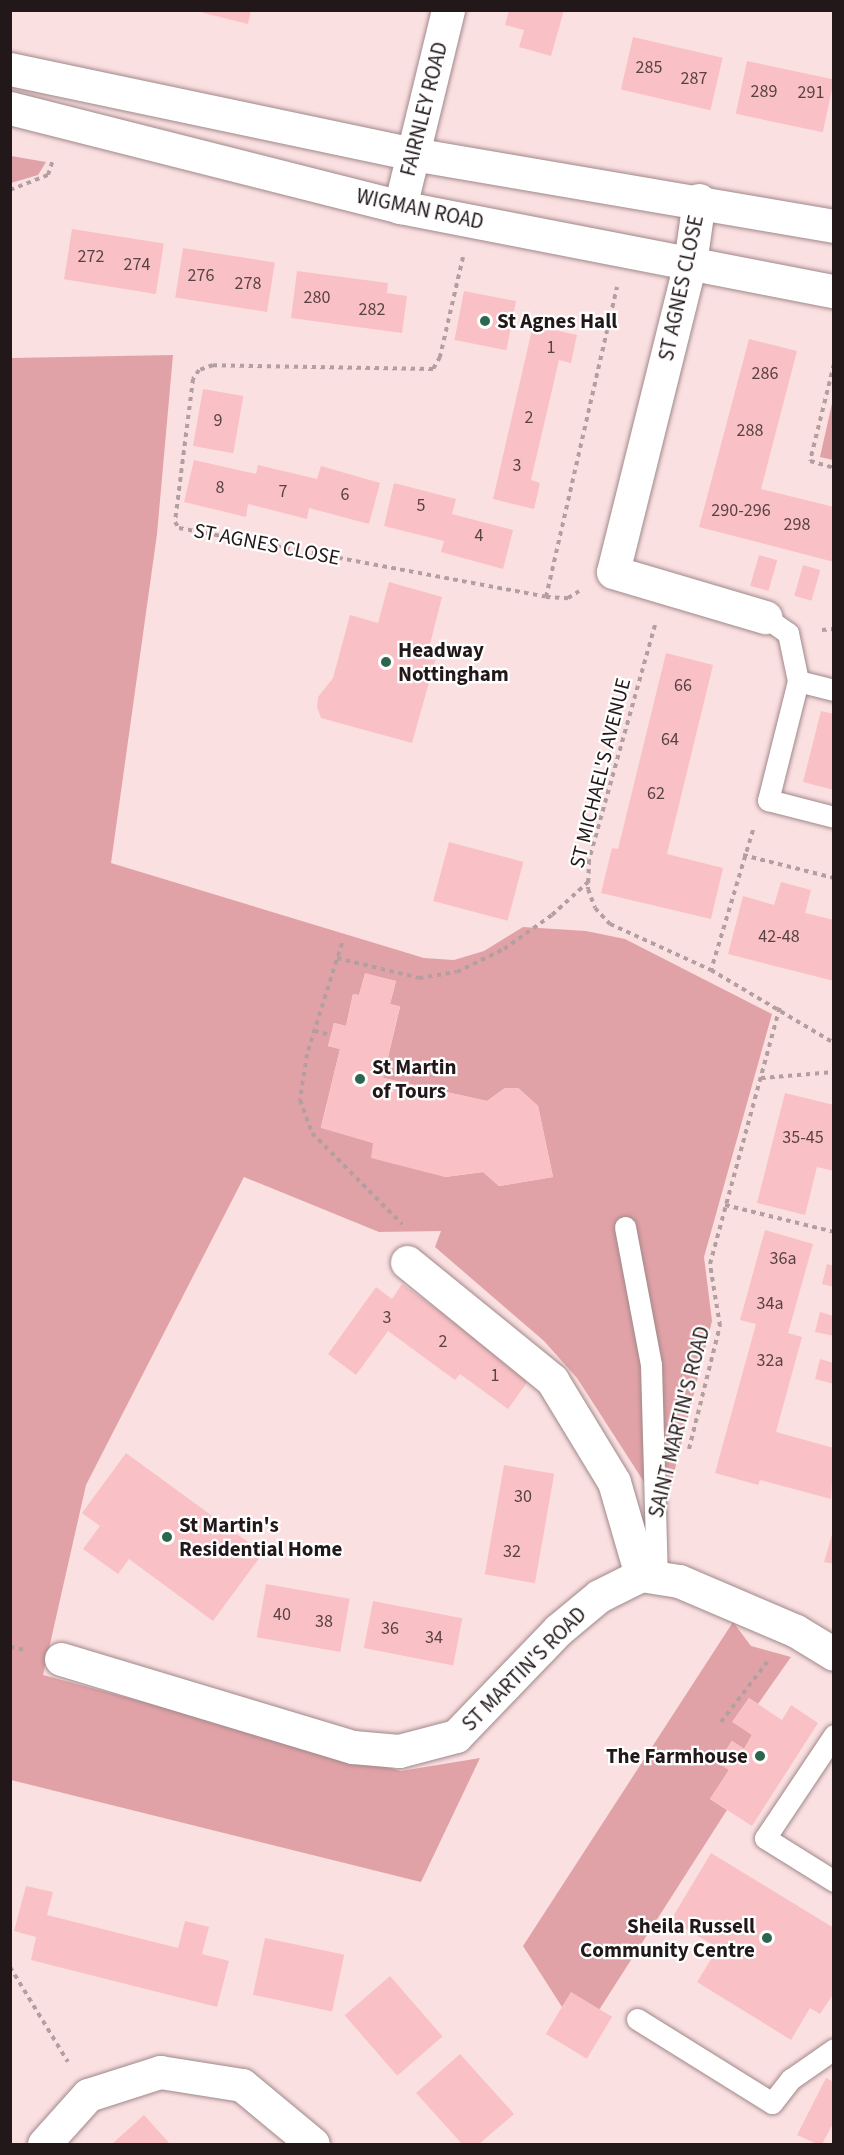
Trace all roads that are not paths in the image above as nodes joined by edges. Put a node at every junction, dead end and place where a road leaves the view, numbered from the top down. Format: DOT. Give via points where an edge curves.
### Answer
graph roads {
  1 [pos="448,10"];
  2 [pos="10,69"];
  3 [pos="10,108"];
  4 [pos="413,154"];
  5 [pos="699,200"];
  6 [pos="400,207"];
  7 [pos="834,226"];
  8 [pos="690,263"];
  9 [pos="834,291"];
  10 [pos="765,617"];
  11 [pos="798,681"];
  12 [pos="834,690"];
  13 [pos="834,817"];
  14 [pos="626,1227"];
  15 [pos="407,1262"];
  16 [pos="649,1575"];
  17 [pos="834,1654"];
  18 [pos="61,1659"];
  19 [pos="834,1735"];
  20 [pos="834,1881"];
  21 [pos="637,2019"];
  22 [pos="834,2049"];
  23 [pos="44,2145"];
  24 [pos="313,2145"];
  1 -- 4 [label="street, FAIRNLEY ROAD"];
  2 -- 4 [label="street"];
  3 -- 6 [label="street, WIGMAN ROAD"];
  4 -- 5 [label="street"];
  4 -- 6 [label="street, FAIRNLEY ROAD"];
  5 -- 7 [label="street"];
  5 -- 8 [label="street, ST AGNES CLOSE"];
  6 -- 8 [label="street, WIGMAN ROAD"];
  8 -- 9 [label="street, WIGMAN ROAD"];
  8 -- 10 [label="street, ST AGNES CLOSE" via="613,572"];
  10 -- 11 [label="lane" via="788,633 797,657"];
  11 -- 12 [label="lane"];
  11 -- 13 [label="lane" via="768,800"];
  14 -- 16 [label="lane" via="651,1365"];
  15 -- 16 [label="street" via="552,1380 614,1482"];
  16 -- 17 [label="street" via="796,1631"];
  16 -- 18 [label="street, ST MARTIN'S ROAD" via="599,1596 558,1630 456,1736 399,1751 353,1747"];
  19 -- 20 [label="lane" via="765,1838"];
  21 -- 22 [label="lane" via="772,2103 791,2079"];
  23 -- 24 [label="street" via="88,2095 160,2072 242,2085"];
}
